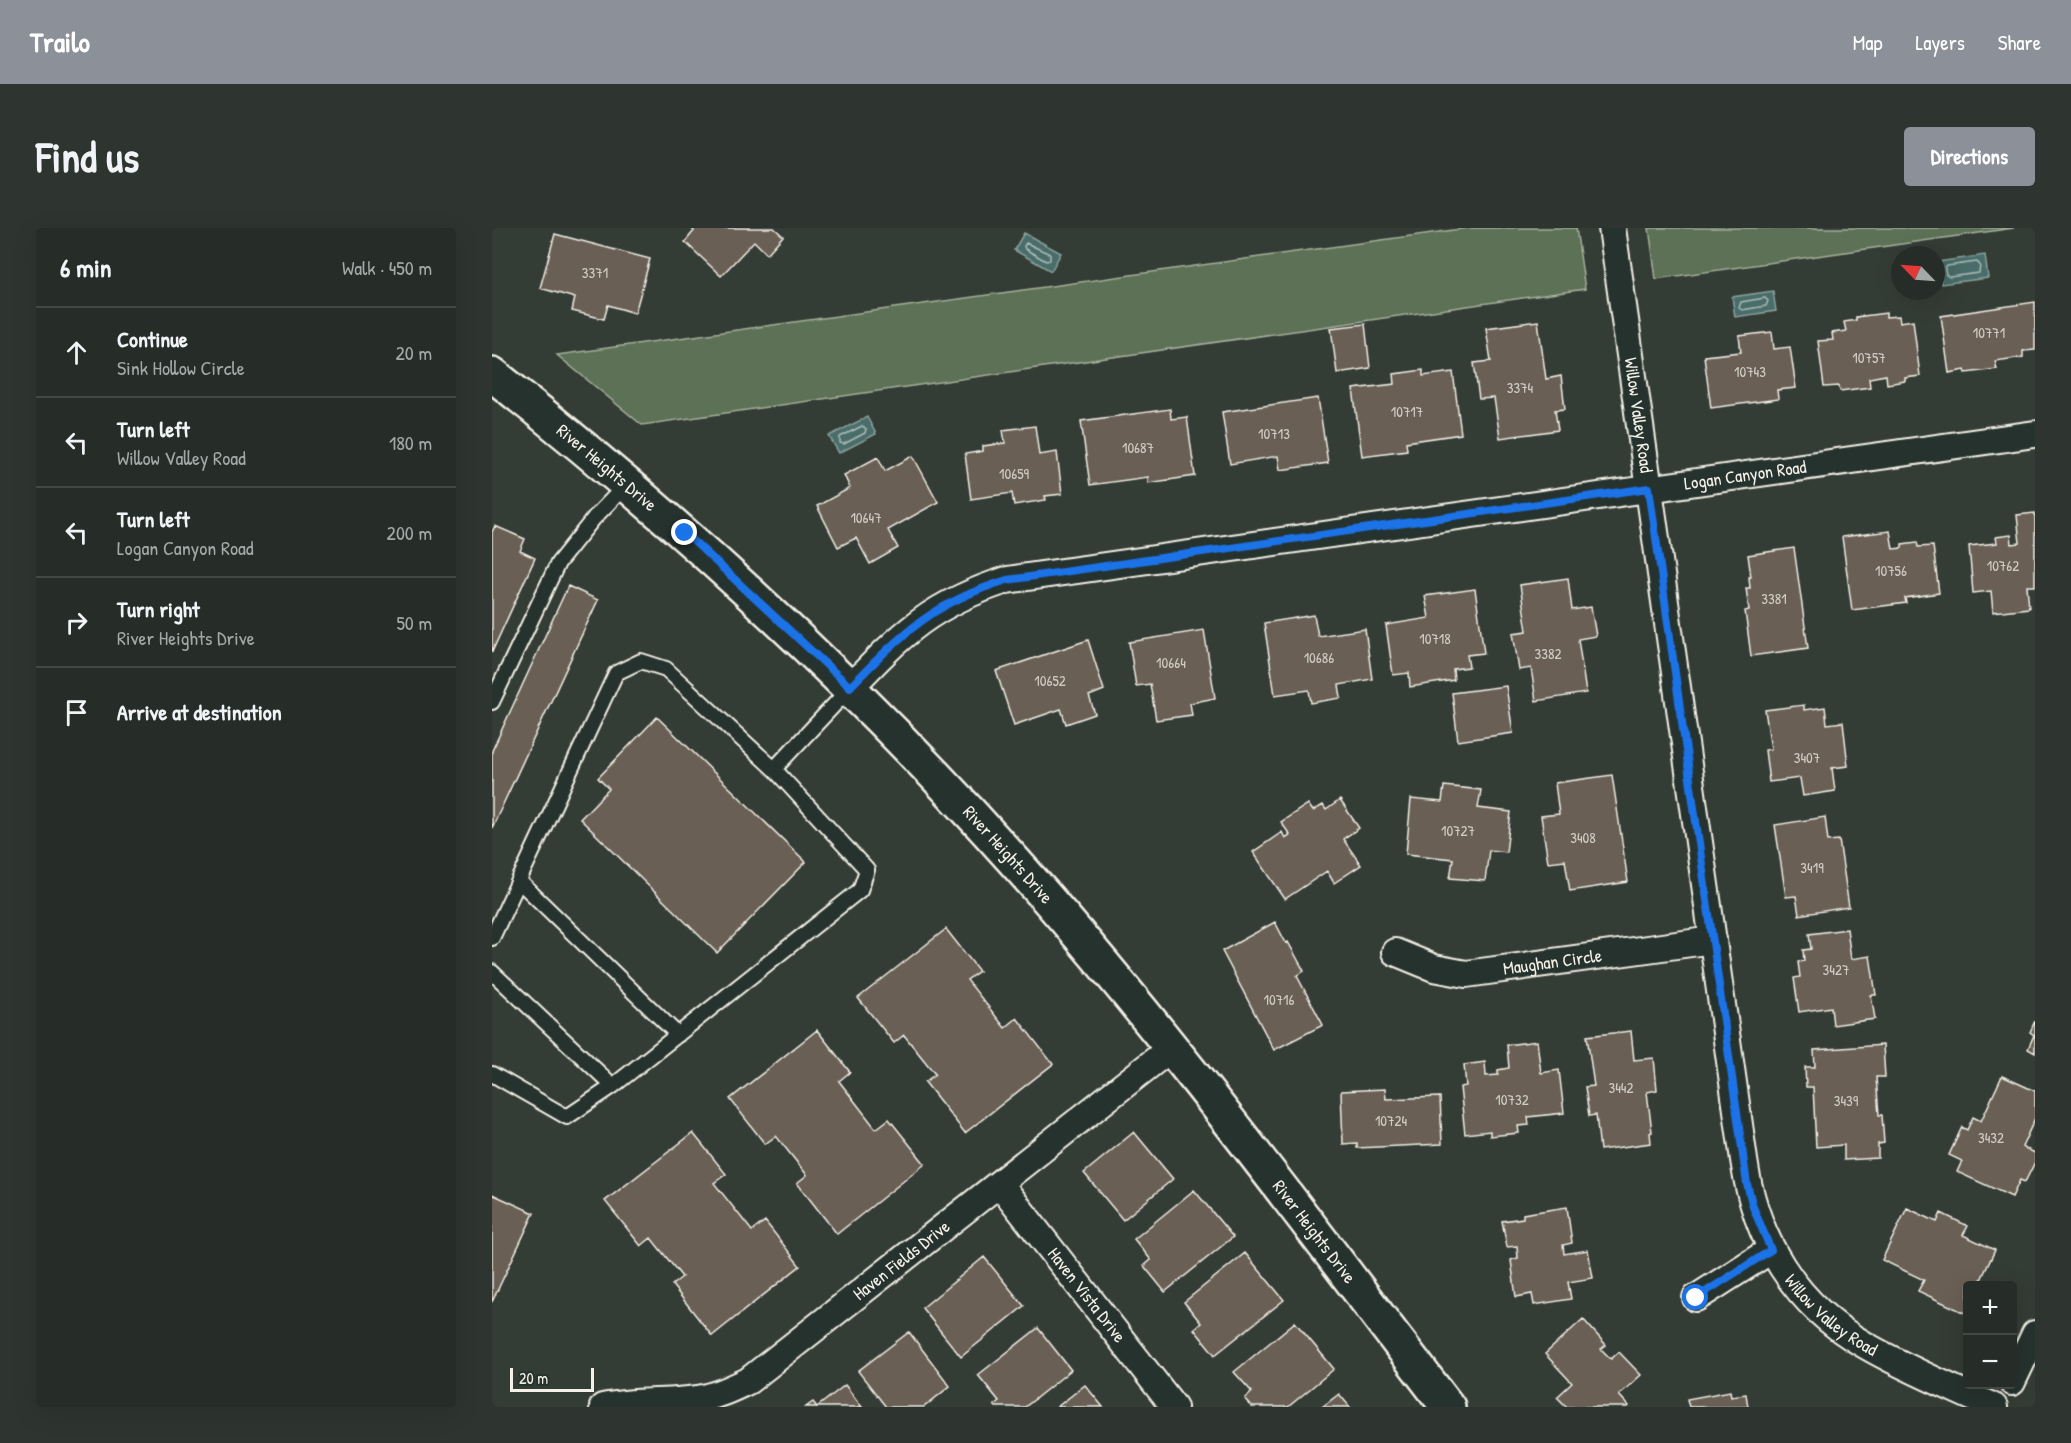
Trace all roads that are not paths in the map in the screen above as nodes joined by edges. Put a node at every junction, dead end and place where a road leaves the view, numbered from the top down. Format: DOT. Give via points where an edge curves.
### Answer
graph roads {
  1 [pos="1612,228"];
  2 [pos="492,374"];
  3 [pos="2035,434"];
  4 [pos="627,483"];
  5 [pos="1649,488"];
  6 [pos="850,687"];
  7 [pos="492,702"];
  8 [pos="774,769"];
  9 [pos="519,881"];
  10 [pos="492,938"];
  11 [pos="1713,940"];
  12 [pos="1395,952"];
  13 [pos="492,972"];
  14 [pos="678,1035"];
  15 [pos="1172,1048"];
  16 [pos="492,1074"];
  17 [pos="613,1086"];
  18 [pos="1000,1184"];
  19 [pos="1771,1250"];
  20 [pos="1696,1298"];
  21 [pos="2035,1334"];
  22 [pos="2017,1372"];
  23 [pos="2009,1389"];
  24 [pos="730,1399"];
  25 [pos="603,1407"];
  26 [pos="1174,1407"];
  27 [pos="1448,1407"];
  28 [pos="1994,1407"];
  29 [pos="2001,1407"];
  1 -- 5 [label="street, Willow Valley Road"];
  2 -- 4 [label="street, River Heights Drive"];
  3 -- 5 [label="street, Logan Canyon Road"];
  4 -- 6 [label="street, River Heights Drive"];
  4 -- 7 [label="lane" via="558,563"];
  5 -- 6 [label="street, Logan Canyon Road" via="1007,580 963,595 923,618"];
  5 -- 11 [label="street, Willow Valley Road"];
  6 -- 8 [label="lane"];
  6 -- 15 [label="street, River Heights Drive" via="1016,863"];
  8 -- 9 [label="lane" via="666,669 641,661 616,674"];
  8 -- 14 [label="lane" via="867,870 861,890"];
  9 -- 10 [label="lane"];
  9 -- 14 [label="lane"];
  11 -- 12 [label="street, Maughan Circle" via="1466,974 1434,968"];
  11 -- 19 [label="street, Willow Valley Road" via="1747,1184"];
  13 -- 17 [label="lane"];
  14 -- 17 [label="lane"];
  15 -- 18 [label="street, Haven Fields Drive"];
  15 -- 27 [label="street, River Heights Drive"];
  16 -- 17 [label="lane" via="567,1117"];
  18 -- 24 [label="street, Haven Fields Drive" via="747,1381"];
  18 -- 26 [label="street, Haven Vista Drive"];
  19 -- 20 [label="street"];
  19 -- 28 [label="street, Willow Valley Road" via="1802,1294 1841,1330 1887,1357"];
  21 -- 22 [label="street"];
  23 -- 29 [label="street"];
  24 -- 25 [label="street, Haven Fields Drive" via="705,1397"];
}
